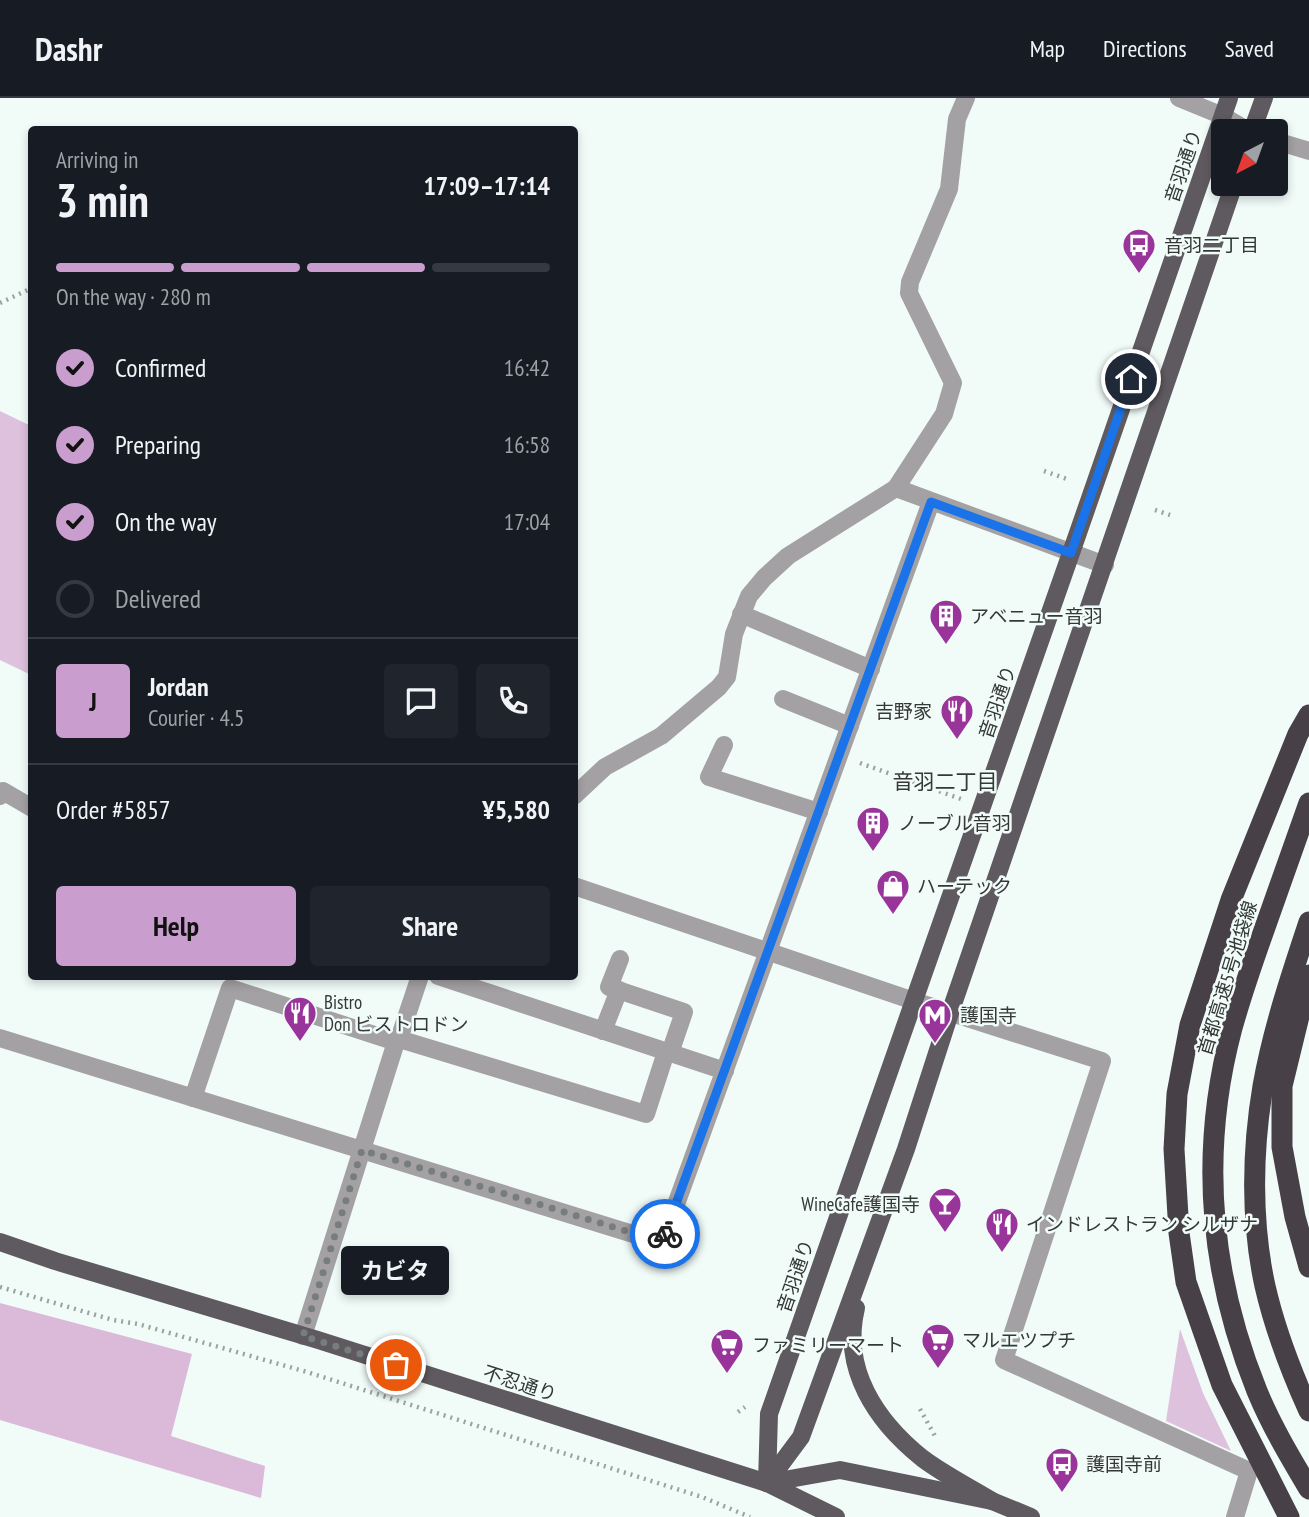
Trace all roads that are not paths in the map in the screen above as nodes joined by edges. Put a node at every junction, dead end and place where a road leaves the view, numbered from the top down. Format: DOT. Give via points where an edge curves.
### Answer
graph roads {
  1 [pos="966,98"];
  2 [pos="1179,98"];
  3 [pos="1229,98"];
  4 [pos="1264,98"];
  5 [pos="1223,116"];
  6 [pos="1228,119"];
  7 [pos="1255,119"];
  8 [pos="1288,145"];
  9 [pos="1309,151"];
  10 [pos="1230,196"];
  11 [pos="896,488"];
  12 [pos="931,502"];
  13 [pos="1071,553"];
  14 [pos="1105,565"];
  15 [pos="741,614"];
  16 [pos="871,669"];
  17 [pos="783,699"];
  18 [pos="1309,715"];
  19 [pos="850,726"];
  20 [pos="724,745"];
  21 [pos="578,792"];
  22 [pos="0,796"];
  23 [pos="1309,803"];
  24 [pos="28,806"];
  25 [pos="819,812"];
  26 [pos="578,887"];
  27 [pos="1309,922"];
  28 [pos="768,952"];
  29 [pos="620,959"];
  30 [pos="1309,975"];
  31 [pos="419,980"];
  32 [pos="450,980"];
  33 [pos="619,990"];
  34 [pos="914,1001"];
  35 [pos="950,1013"];
  36 [pos="603,1031"];
  37 [pos="0,1038"];
  38 [pos="398,1041"];
  39 [pos="668,1052"];
  40 [pos="725,1071"];
  41 [pos="193,1098"];
  42 [pos="362,1150"];
  43 [pos="0,1242"];
  44 [pos="869,1250"];
  45 [pos="1309,1267"];
  46 [pos="303,1336"];
  47 [pos="1309,1411"];
  48 [pos="767,1483"];
  49 [pos="1309,1489"];
  50 [pos="992,1501"];
  51 [pos="836,1517"];
  52 [pos="1031,1517"];
  53 [pos="1235,1517"];
  54 [pos="1289,1517"];
  1 -- 11 [label="street" via="957,119 949,189 909,293 953,383 944,414"];
  2 -- 5 [label="street"];
  3 -- 5 [label="main road, 音羽通り"];
  4 -- 7 [label="main road"];
  5 -- 6 [label="street"];
  5 -- 13 [label="main road, 音羽通り"];
  8 -- 9 [label="street"];
  10 -- 14 [label="main road"];
  11 -- 12 [label="street"];
  11 -- 15 [label="street" via="788,556 749,596"];
  12 -- 13 [label="street"];
  12 -- 16 [label="street"];
  13 -- 14 [label="street"];
  13 -- 34 [label="main road, 音羽通り"];
  14 -- 35 [label="main road"];
  15 -- 16 [label="street"];
  15 -- 21 [label="street" via="727,677 719,687 661,736 605,767"];
  16 -- 19 [label="street"];
  17 -- 19 [label="street"];
  18 -- 54 [label="highway" via="1231,900 1190,1026 1177,1094 1174,1149 1186,1282 1222,1385"];
  19 -- 25 [label="street"];
  20 -- 25 [label="street" via="709,777"];
  22 -- 24 [label="street" via="3,791"];
  23 -- 49 [label="highway, 首都高速5号池袋線" via="1232,1028 1212,1158 1217,1250 1239,1343 1258,1393"];
  25 -- 28 [label="street"];
  26 -- 28 [label="street"];
  27 -- 47 [label="highway" via="1273,1041 1255,1164 1265,1286"];
  28 -- 34 [label="street"];
  28 -- 40 [label="street"];
  29 -- 33 [label="street" via="609,987"];
  30 -- 45 [label="highway" via="1282,1086 1282,1147"];
  31 -- 38 [label="street"];
  32 -- 36 [label="street"];
  33 -- 36 [label="street"];
  33 -- 39 [label="street" via="684,1012"];
  34 -- 35 [label="street"];
  34 -- 48 [label="main road, 音羽通り" via="769,1414"];
  35 -- 44 [label="main road"];
  35 -- 53 [label="street" via="1102,1061 1004,1360 1249,1471"];
  36 -- 39 [label="street"];
  37 -- 41 [label="street"];
  38 -- 39 [label="street" via="646,1114"];
  38 -- 41 [label="street" via="230,988"];
  38 -- 42 [label="street"];
  39 -- 40 [label="street"];
  40 -- 42 [label="street" via="662,1242"];
  41 -- 42 [label="street"];
  42 -- 46 [label="street"];
  43 -- 46 [label="main road, 不忍通り"];
  44 -- 48 [label="main road" via="801,1437"];
  44 -- 50 [label="main road" via="853,1318 852,1349 860,1381 882,1420 901,1440 924,1460"];
  46 -- 48 [label="main road, 不忍通り"];
  48 -- 50 [label="main road, 不忍通り" via="840,1470"];
  48 -- 51 [label="main road"];
  50 -- 52 [label="main road, 不忍通り"];
}
